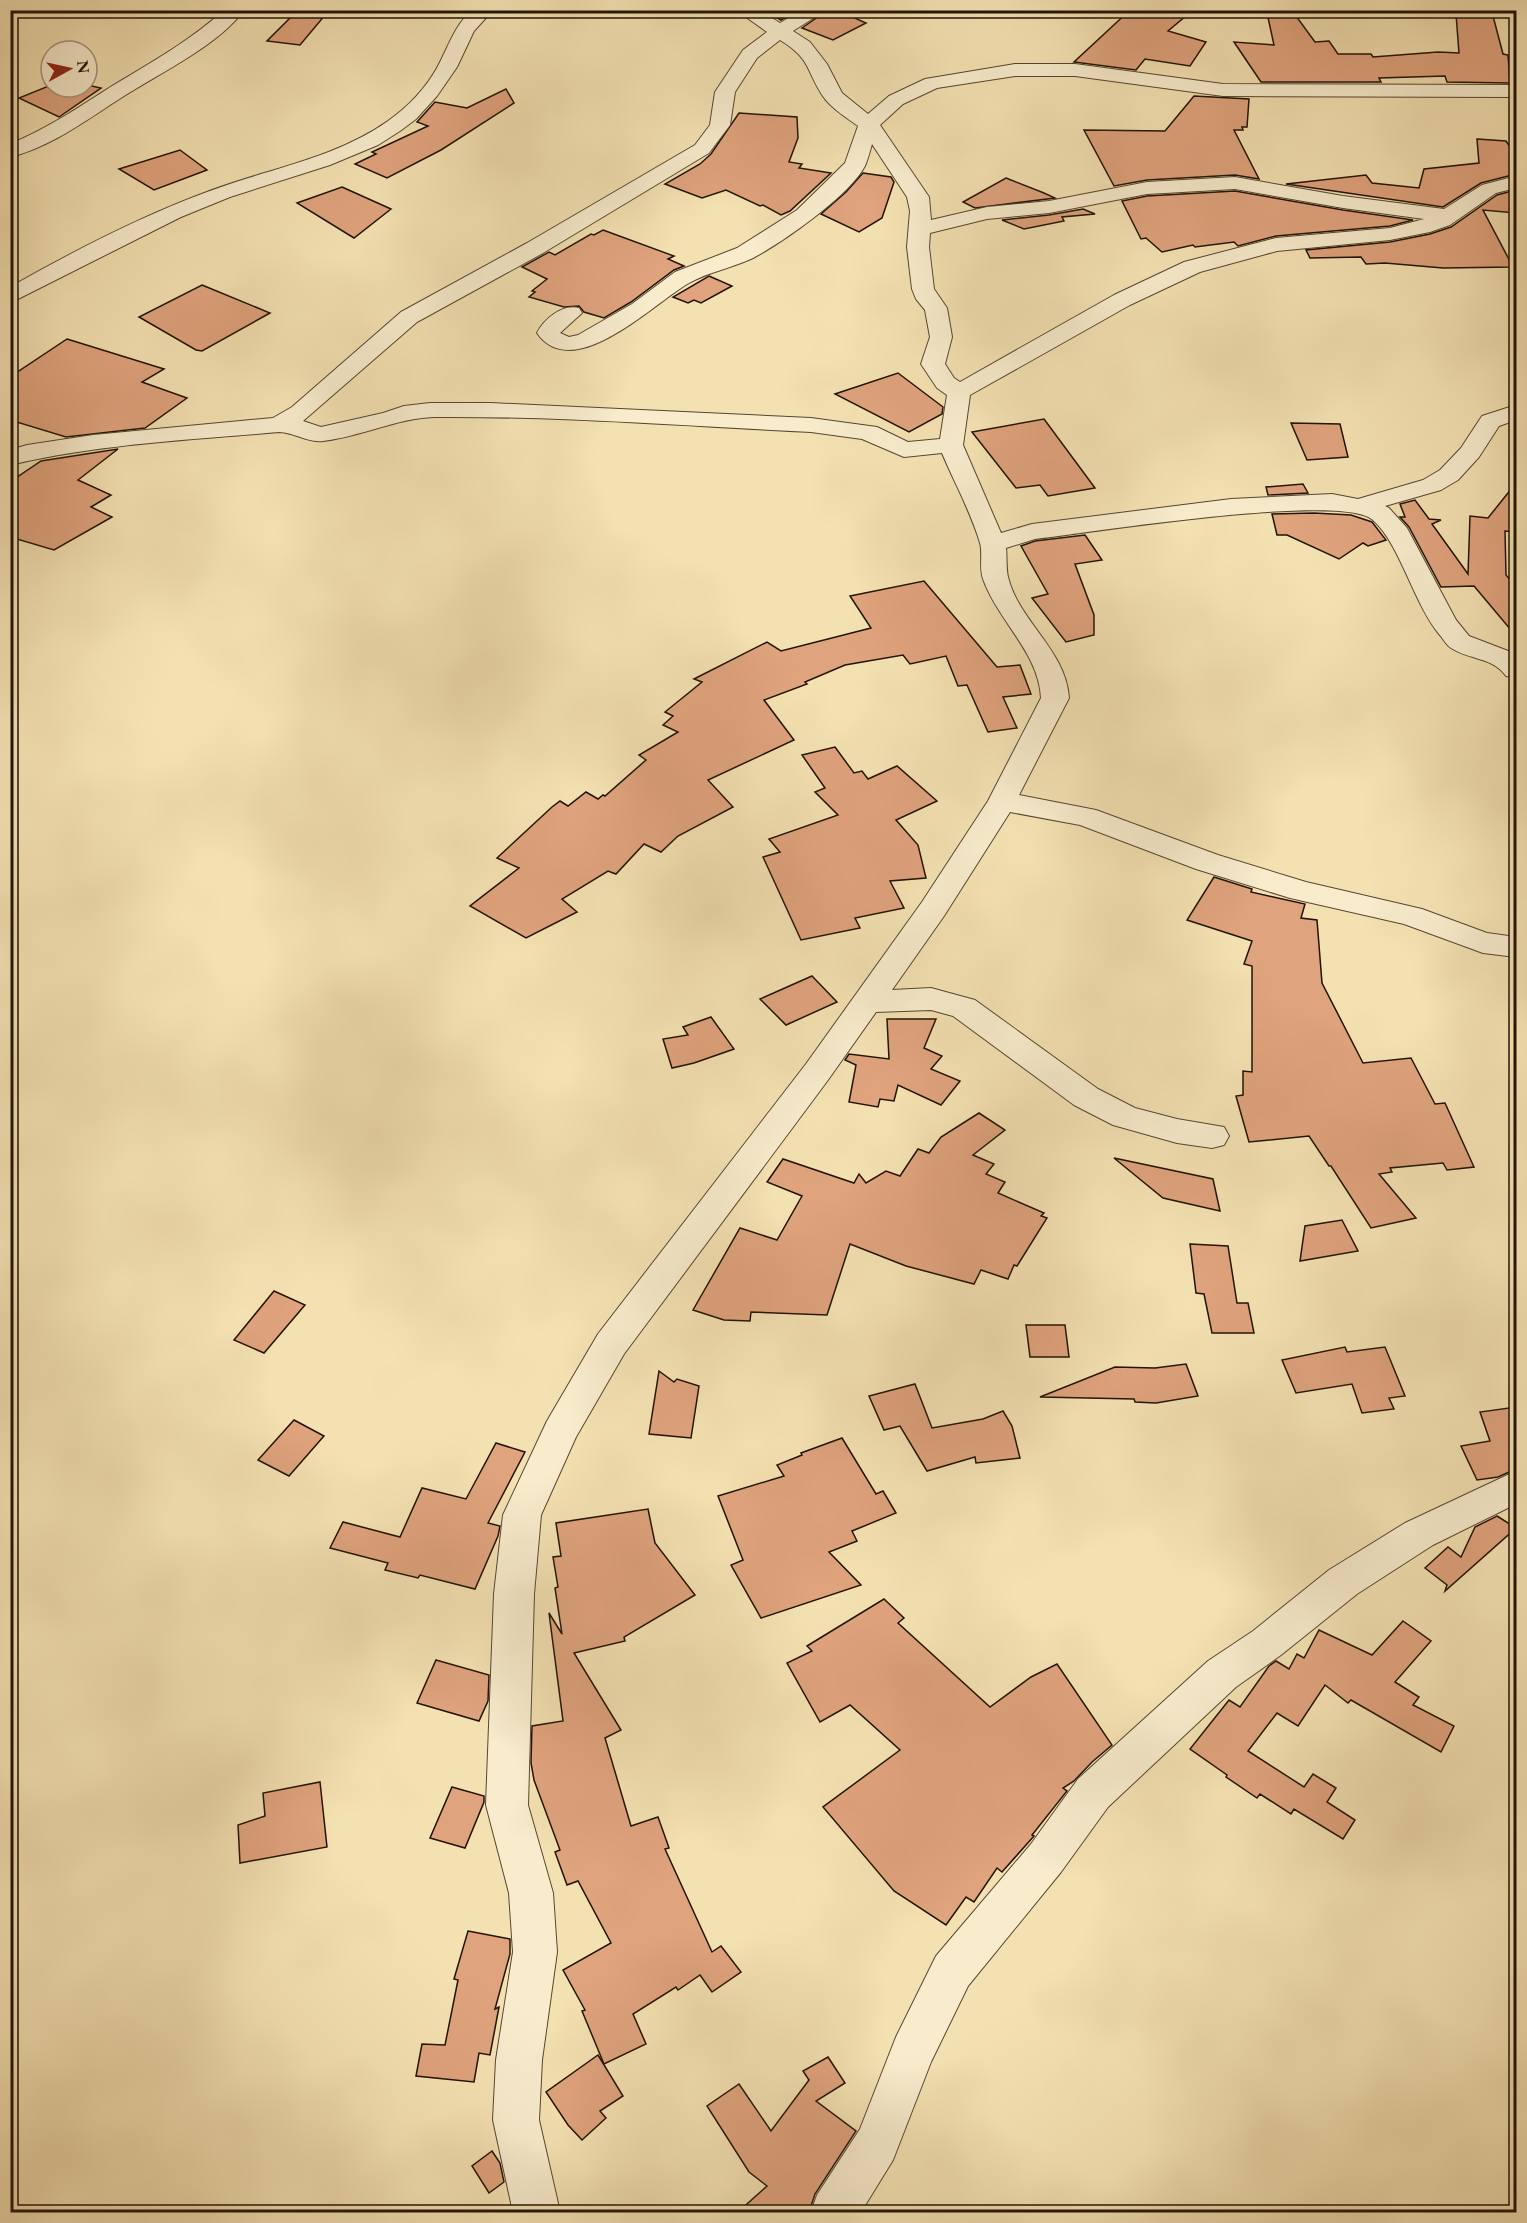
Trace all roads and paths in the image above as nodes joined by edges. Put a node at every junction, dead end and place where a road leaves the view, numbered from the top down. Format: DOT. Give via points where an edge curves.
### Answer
graph roads {
  1 [pos="235,10"];
  2 [pos="484,10"];
  3 [pos="745,10"];
  4 [pos="817,10"];
  5 [pos="778,32"];
  6 [pos="1516,91"];
  7 [pos="869,124"];
  8 [pos="10,151"];
  9 [pos="1516,182"];
  10 [pos="1449,215"];
  11 [pos="921,229"];
  12 [pos="10,296"];
  13 [pos="571,313"];
  14 [pos="959,392"];
  15 [pos="1516,412"];
  16 [pos="279,426"];
  17 [pos="951,445"];
  18 [pos="10,458"];
  19 [pos="1360,507"];
  20 [pos="993,544"];
  21 [pos="1516,670"];
  22 [pos="1002,801"];
  23 [pos="1516,947"];
  24 [pos="866,1002"];
  25 [pos="1212,1136"];
  26 [pos="1516,1486"];
  27 [pos="536,2212"];
  28 [pos="834,2212"];
  1 -- 8 [label="street" via="194,45 91,110"];
  2 -- 12 [label="street" via="461,34 433,89 394,126 361,146 198,202 82,255"];
  3 -- 5 [label="street"];
  4 -- 5 [label="street"];
  5 -- 7 [label="street" via="803,46 833,96"];
  5 -- 16 [label="street" via="750,54 725,92 720,125 702,149 409,317"];
  6 -- 7 [label="street" via="1223,90 1075,70 1015,70 932,83 896,100"];
  7 -- 11 [label="street" via="918,197"];
  7 -- 13 [label="street" via="855,165 805,215 745,252 683,277 640,309 586,340 566,344 548,333"];
  9 -- 10 [label="street" via="1489,189"];
  10 -- 11 [label="street" via="1332,201 1235,183 1147,188 1049,207 987,213"];
  10 -- 14 [label="street" via="1422,227 1276,245 1192,267 1122,300"];
  11 -- 14 [label="street" via="918,247 923,289 936,308 941,337 933,364 945,383"];
  14 -- 17 [label="street"];
  15 -- 19 [label="street" via="1490,421 1470,452 1441,480"];
  16 -- 17 [label="street" via="293,425 321,434 404,413 491,410 811,425 868,432 904,450"];
  16 -- 18 [label="street" via="93,441"];
  17 -- 20 [label="street"];
  19 -- 20 [label="street" via="1332,502 1231,507 1032,532"];
  19 -- 21 [label="street" via="1380,513 1394,528 1439,615 1460,642 1510,661"];
  20 -- 22 [label="street" via="995,577 1045,662 1054,681 1055,698"];
  22 -- 23 [label="street" via="1086,817 1300,891 1411,916 1483,943"];
  22 -- 24 [label="street" via="933,909"];
  24 -- 25 [label="street" via="931,999 964,1008 1086,1097 1115,1112 1177,1131"];
  24 -- 27 [label="street" via="611,1344 560,1432 522,1515 514,1594 507,1805 531,1893 535,1952 519,2060 516,2120"];
  26 -- 28 [label="street" via="1419,1534 1343,1582 1222,1674 1093,1793 1046,1858 952,1971 912,2053 877,2144"];
}
